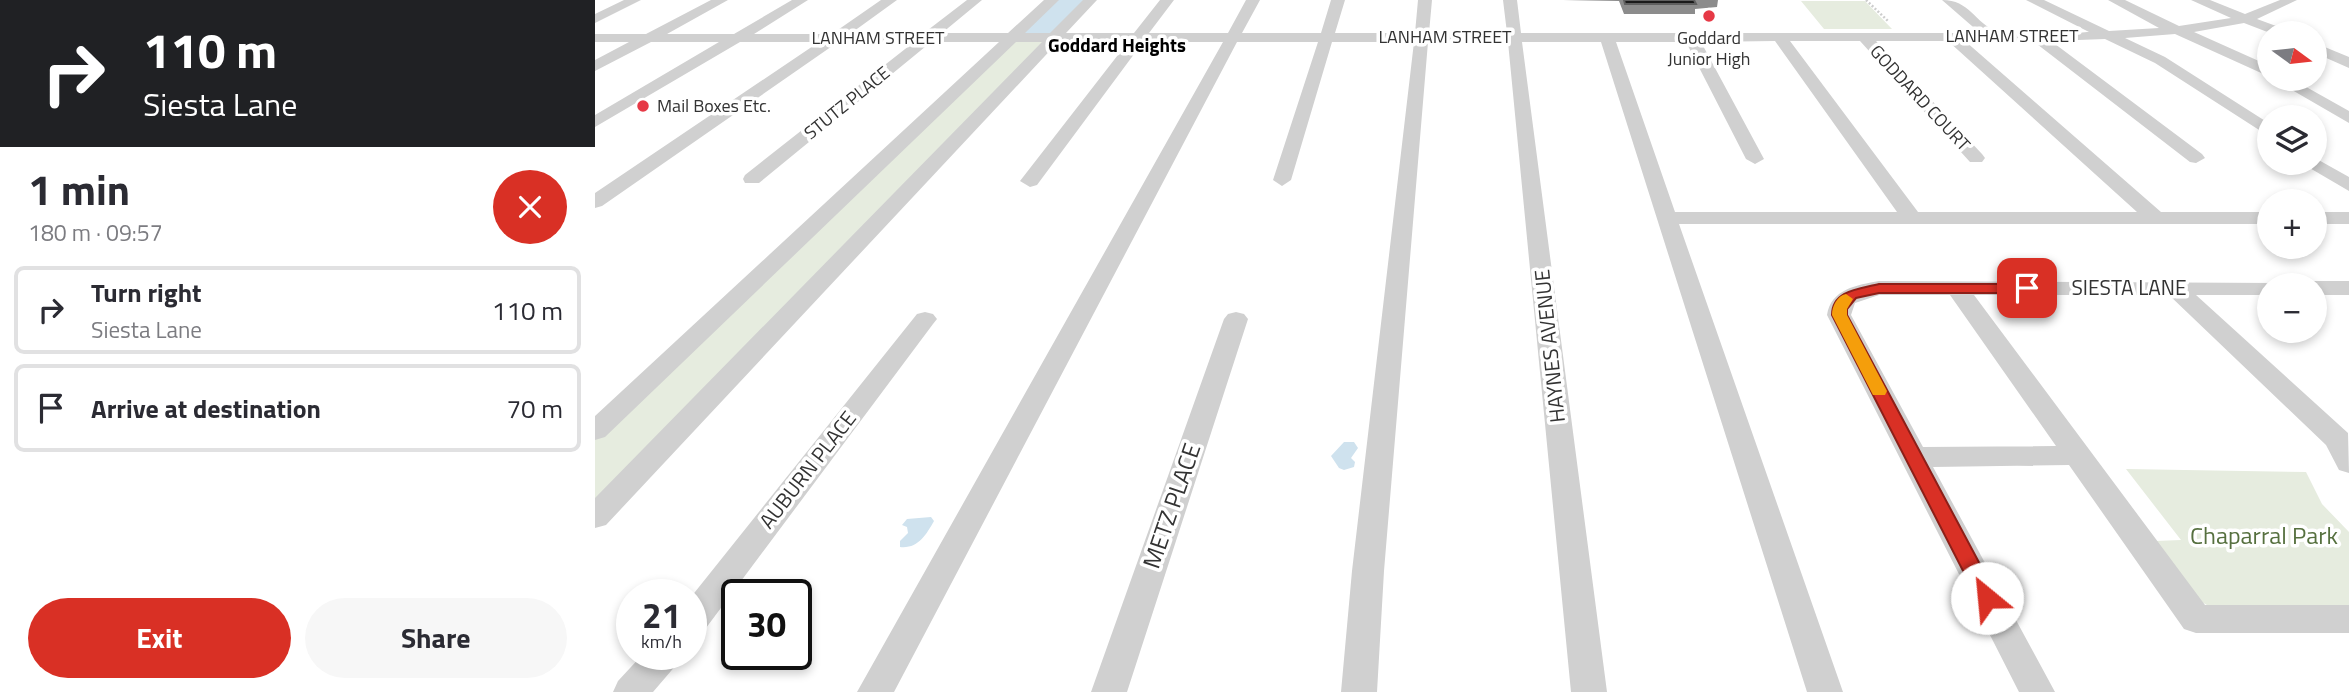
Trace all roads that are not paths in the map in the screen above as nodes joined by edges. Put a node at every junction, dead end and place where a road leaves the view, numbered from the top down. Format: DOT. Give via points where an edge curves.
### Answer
graph roads {
  1 [pos="634,0"];
  2 [pos="721,0"];
  3 [pos="801,0"];
  4 [pos="890,0"];
  5 [pos="975,0"];
  6 [pos="1052,0"];
  7 [pos="1090,0"];
  8 [pos="1167,0"];
  9 [pos="1253,0"];
  10 [pos="1338,0"];
  11 [pos="1425,0"];
  12 [pos="1510,0"];
  13 [pos="1949,0"];
  14 [pos="2033,0"];
  15 [pos="2115,0"];
  16 [pos="2198,0"];
  17 [pos="2290,0"];
  18 [pos="2244,17"];
  19 [pos="595,19"];
  20 [pos="2257,22"];
  21 [pos="2172,29"];
  22 [pos="2104,35"];
  23 [pos="1325,37"];
  24 [pos="1424,37"];
  25 [pos="1514,37"];
  26 [pos="1607,37"];
  27 [pos="1691,37"];
  28 [pos="1779,37"];
  29 [pos="1864,37"];
  30 [pos="1952,37"];
  31 [pos="1994,37"];
  32 [pos="2036,37"];
  33 [pos="595,38"];
  34 [pos="647,38"];
  35 [pos="736,38"];
  36 [pos="835,38"];
  37 [pos="928,38"];
  38 [pos="1011,38"];
  39 [pos="1054,38"];
  40 [pos="1138,38"];
  41 [pos="1233,38"];
  42 [pos="2327,53"];
  43 [pos="2349,64"];
  44 [pos="2257,65"];
  45 [pos="595,66"];
  46 [pos="2302,91"];
  47 [pos="2349,118"];
  48 [pos="595,122"];
  49 [pos="2257,123"];
  50 [pos="1976,158"];
  51 [pos="2196,158"];
  52 [pos="1755,159"];
  53 [pos="2327,171"];
  54 [pos="752,179"];
  55 [pos="1282,180"];
  56 [pos="1030,181"];
  57 [pos="2349,185"];
  58 [pos="595,202"];
  59 [pos="1669,218"];
  60 [pos="1912,218"];
  61 [pos="2156,218"];
  62 [pos="2257,218"];
  63 [pos="2327,218"];
  64 [pos="2349,218"];
  65 [pos="1957,288"];
  66 [pos="2175,288"];
  67 [pos="2257,288"];
  68 [pos="2331,288"];
  69 [pos="2349,303"];
  70 [pos="925,319"];
  71 [pos="1236,319"];
  72 [pos="595,431"];
  73 [pos="2345,448"];
  74 [pos="2077,455"];
  75 [pos="1913,457"];
  76 [pos="595,517"];
  77 [pos="707,601"];
  78 [pos="2349,619"];
  79 [pos="651,670"];
  80 [pos="631,692"];
  81 [pos="875,692"];
  82 [pos="1109,692"];
  83 [pos="1359,692"];
  84 [pos="1589,692"];
  85 [pos="1825,692"];
  86 [pos="2037,692"];
  1 -- 19 [label="street"];
  2 -- 34 [label="street"];
  3 -- 35 [label="street"];
  4 -- 36 [label="street"];
  5 -- 37 [label="street, STUTZ PLACE"];
  6 -- 38 [label="street"];
  7 -- 39 [label="street"];
  8 -- 40 [label="street"];
  9 -- 41 [label="street"];
  10 -- 23 [label="street"];
  11 -- 24 [label="street"];
  12 -- 25 [label="street, HAYNES AVENUE"];
  13 -- 31 [label="street"];
  14 -- 22 [label="street"];
  15 -- 21 [label="street"];
  16 -- 18 [label="street"];
  17 -- 18 [label="street, LANHAM STREET"];
  18 -- 20 [label="street"];
  18 -- 21 [label="street, LANHAM STREET"];
  21 -- 22 [label="street, LANHAM STREET"];
  21 -- 44 [label="street"];
  22 -- 32 [label="street, LANHAM STREET"];
  22 -- 49 [label="street" via="2160,60"];
  23 -- 24 [label="street, LANHAM STREET"];
  23 -- 41 [label="street, LANHAM STREET"];
  23 -- 55 [label="street"];
  24 -- 25 [label="street, LANHAM STREET"];
  24 -- 83 [label="street"];
  25 -- 26 [label="street, LANHAM STREET"];
  25 -- 84 [label="street, HAYNES AVENUE"];
  26 -- 27 [label="street, LANHAM STREET"];
  26 -- 59 [label="street"];
  27 -- 28 [label="street, LANHAM STREET"];
  27 -- 52 [label="street"];
  28 -- 29 [label="street, LANHAM STREET"];
  28 -- 60 [label="street"];
  29 -- 30 [label="street, LANHAM STREET"];
  29 -- 50 [label="street, GODDARD COURT"];
  30 -- 31 [label="street, LANHAM STREET"];
  30 -- 61 [label="street"];
  31 -- 32 [label="street, LANHAM STREET"];
  32 -- 51 [label="street"];
  33 -- 34 [label="street, LANHAM STREET"];
  34 -- 35 [label="street, LANHAM STREET"];
  34 -- 45 [label="street"];
  35 -- 36 [label="street, LANHAM STREET"];
  35 -- 48 [label="street"];
  36 -- 37 [label="street, LANHAM STREET"];
  36 -- 58 [label="street"];
  37 -- 38 [label="street, LANHAM STREET"];
  37 -- 54 [label="street, STUTZ PLACE"];
  38 -- 39 [label="street, LANHAM STREET"];
  38 -- 72 [label="street"];
  39 -- 40 [label="street, LANHAM STREET"];
  39 -- 76 [label="street"];
  40 -- 41 [label="street, LANHAM STREET"];
  40 -- 56 [label="street"];
  41 -- 81 [label="street"];
  42 -- 43 [label="street"];
  46 -- 47 [label="street"];
  53 -- 57 [label="street"];
  59 -- 60 [label="street"];
  59 -- 85 [label="street"];
  60 -- 61 [label="street"];
  61 -- 62 [label="street"];
  63 -- 64 [label="street"];
  65 -- 66 [label="street, SIESTA LANE"];
  65 -- 74 [label="street"];
  65 -- 75 [label="street, SIESTA LANE" via="1870,290 1851,295 1839,309"];
  66 -- 67 [label="street, SIESTA LANE"];
  66 -- 73 [label="street"];
  68 -- 69 [label="street"];
  70 -- 77 [label="street, AUBURN PLACE"];
  71 -- 82 [label="street, METZ PLACE"];
  74 -- 75 [label="street"];
  74 -- 78 [label="street" via="2196,620"];
  75 -- 86 [label="street, SIESTA LANE"];
  79 -- 80 [label="street"];
}
